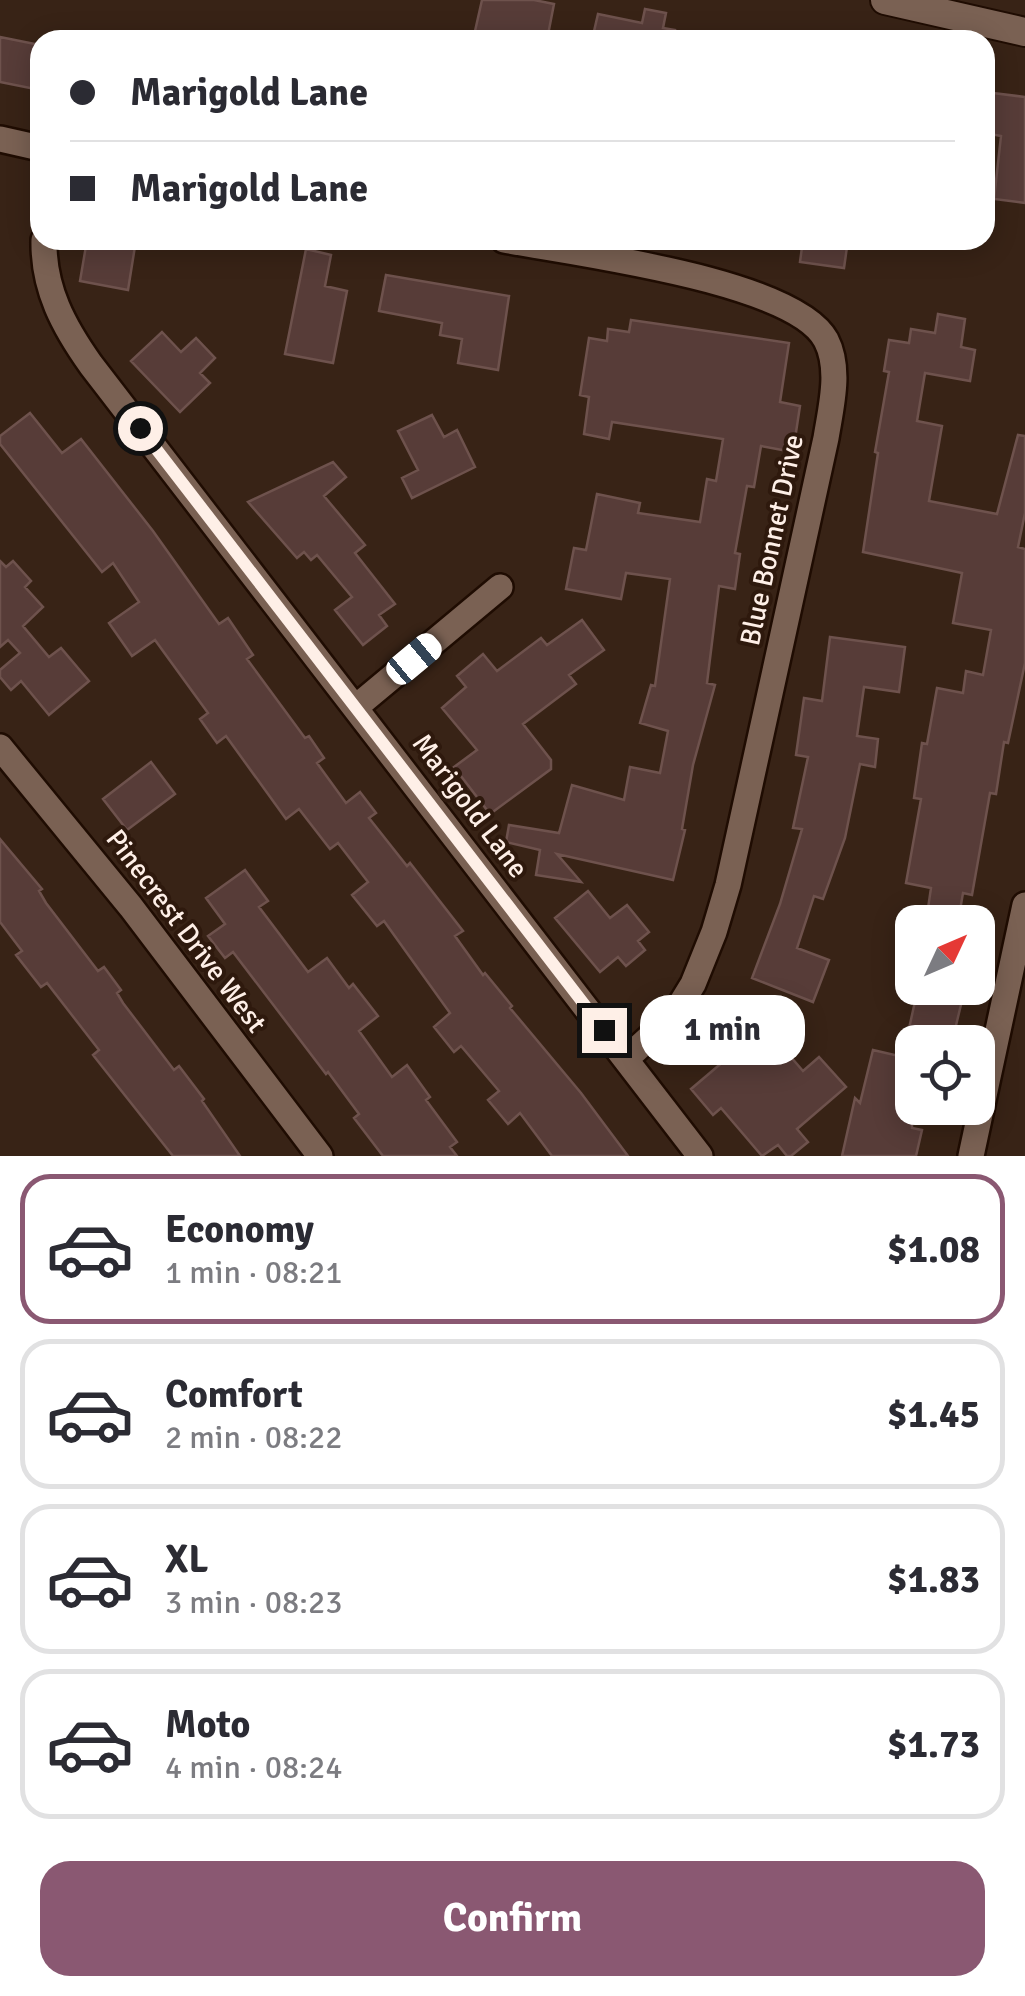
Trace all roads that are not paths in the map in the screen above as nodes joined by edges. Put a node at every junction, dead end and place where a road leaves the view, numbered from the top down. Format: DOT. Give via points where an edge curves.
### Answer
graph roads {
  1 [pos="885,0"];
  2 [pos="1025,32"];
  3 [pos="0,139"];
  4 [pos="30,146"];
  5 [pos="45,250"];
  6 [pos="554,250"];
  7 [pos="500,587"];
  8 [pos="356,707"];
  9 [pos="0,747"];
  10 [pos="1025,905"];
  11 [pos="626,1059"];
  12 [pos="320,1156"];
  13 [pos="700,1156"];
  14 [pos="971,1156"];
  1 -- 2 [label="main road"];
  3 -- 4 [label="street"];
  5 -- 8 [label="street, Marigold Lane" via="50,292 79,348"];
  6 -- 11 [label="street, Blue Bonnet Drive" via="770,299 815,326 832,357 826,438 723,900 702,966 682,1002"];
  7 -- 8 [label="street"];
  8 -- 11 [label="street, Marigold Lane"];
  9 -- 12 [label="street, Pinecrest Drive West"];
  10 -- 14 [label="street"];
  11 -- 13 [label="street, Marigold Lane"];
}
